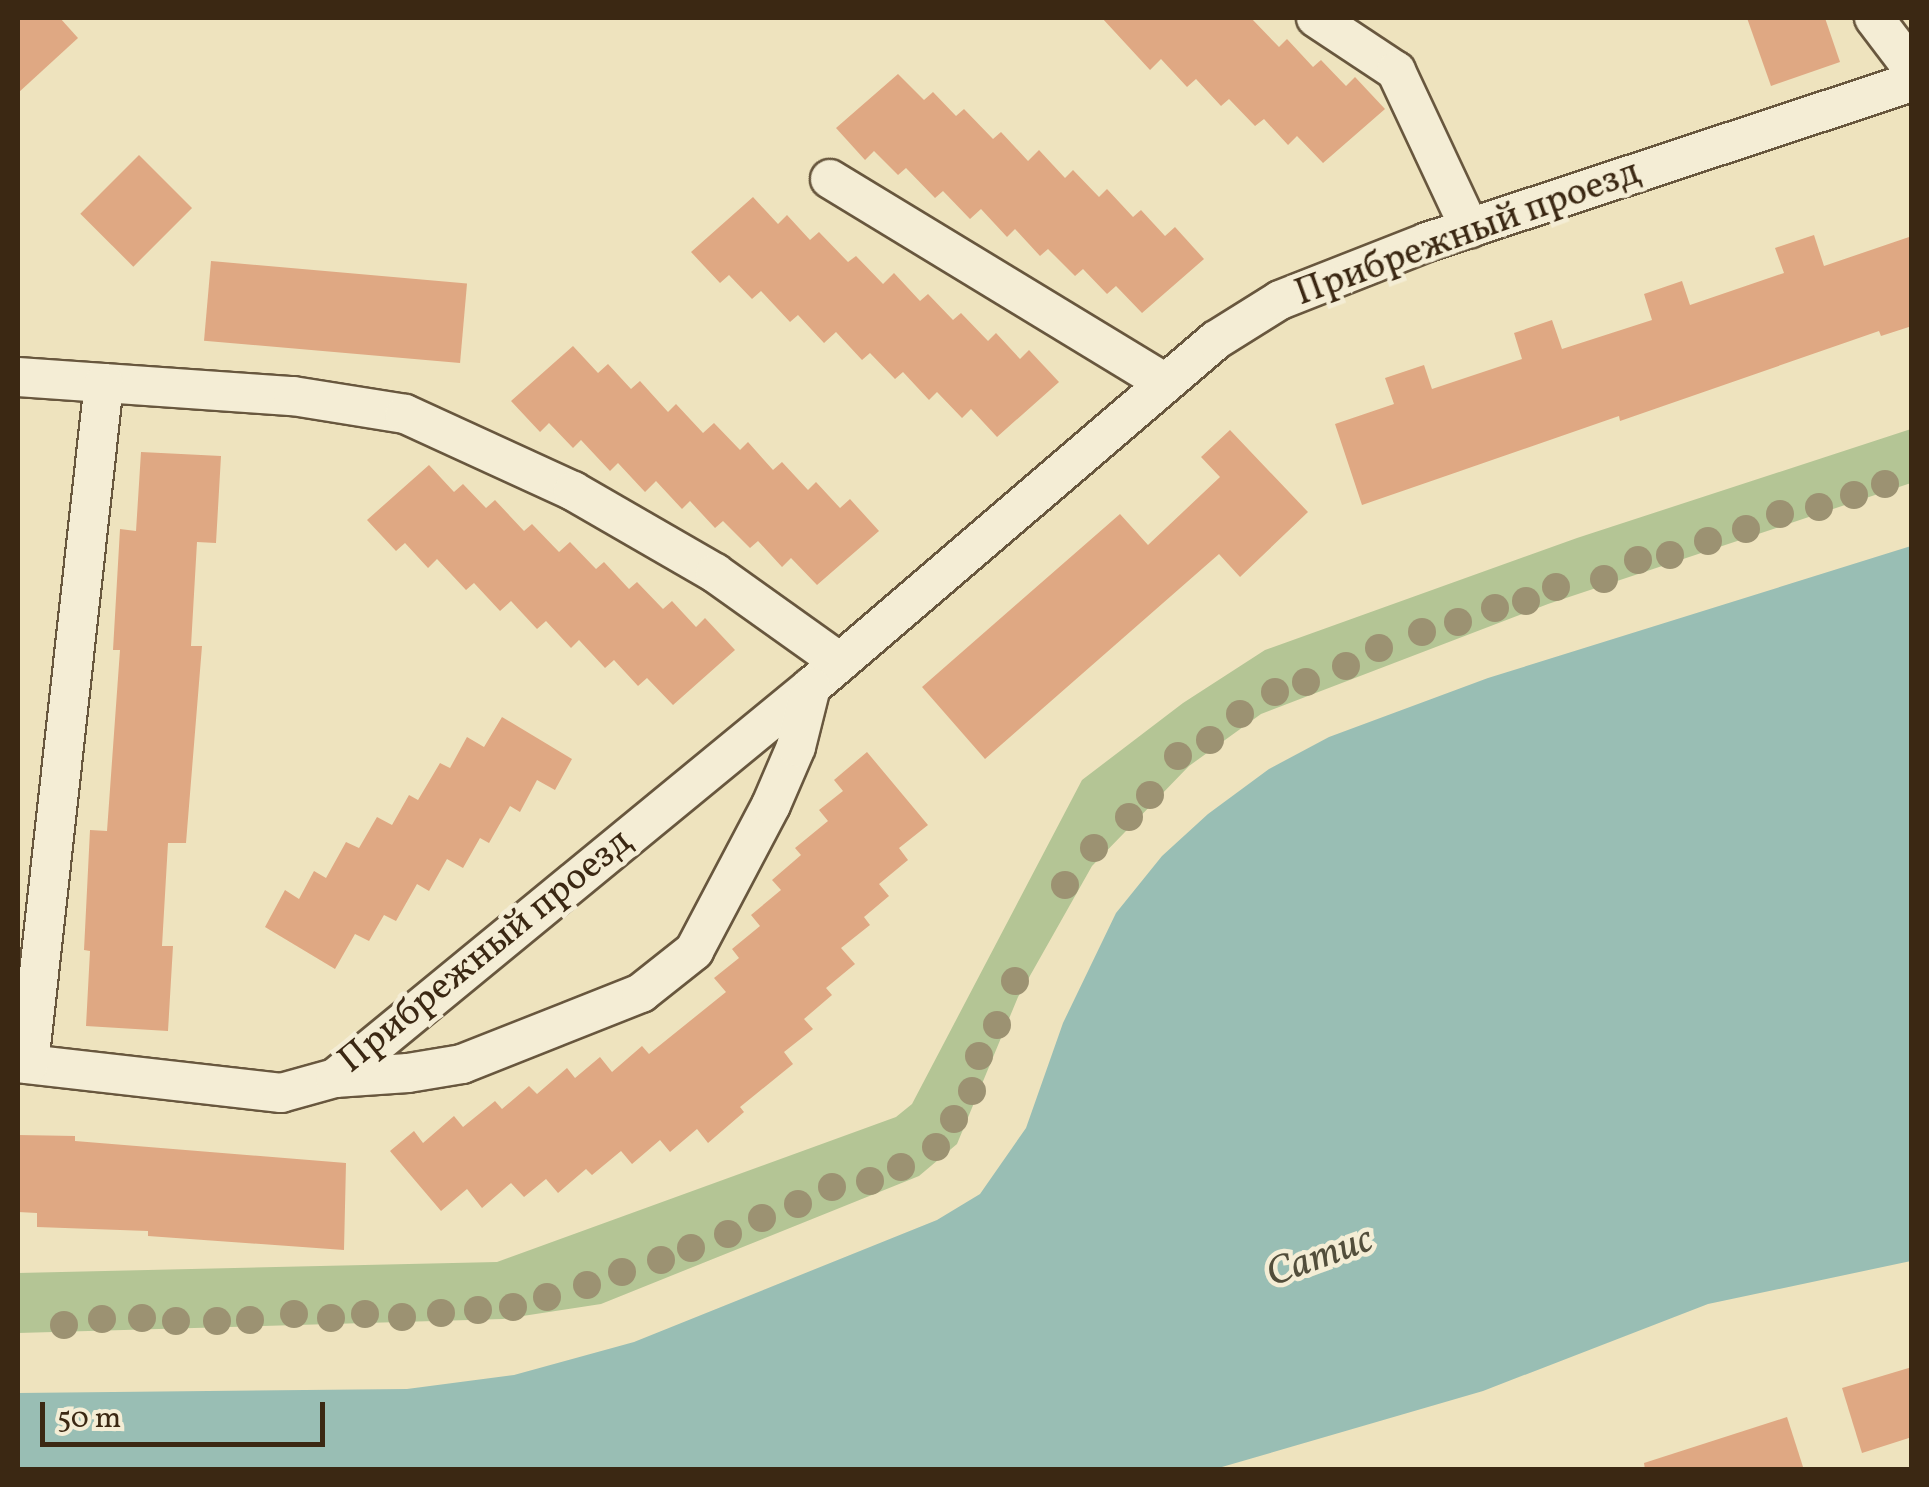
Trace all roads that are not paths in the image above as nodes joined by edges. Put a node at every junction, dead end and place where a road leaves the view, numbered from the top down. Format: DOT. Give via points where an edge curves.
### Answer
graph roads {
  1 [pos="1316,18"];
  2 [pos="1874,18"];
  3 [pos="1912,68"];
  4 [pos="1912,82"];
  5 [pos="830,178"];
  6 [pos="1470,229"];
  7 [pos="18,377"];
  8 [pos="104,383"];
  9 [pos="1166,383"];
  10 [pos="840,662"];
  11 [pos="811,687"];
  12 [pos="23,1063"];
  13 [pos="334,1078"];
  1 -- 6 [label="street" via="1396,71"];
  2 -- 3 [label="street"];
  4 -- 6 [label="street, Прибрежный проезд"];
  5 -- 9 [label="street"];
  6 -- 9 [label="street, Прибрежный проезд" via="1280,300 1216,340"];
  7 -- 8 [label="street"];
  8 -- 10 [label="street" via="293,396 405,414 572,491 715,573"];
  8 -- 12 [label="street"];
  9 -- 10 [label="street, Прибрежный проезд"];
  10 -- 11 [label="street, Прибрежный проезд"];
  11 -- 13 [label="street, Прибрежный проезд"];
  11 -- 13 [label="street" via="796,748 771,805 694,951 641,993 462,1064"];
  12 -- 13 [label="street, Прибрежный проезд" via="281,1092"];
}
